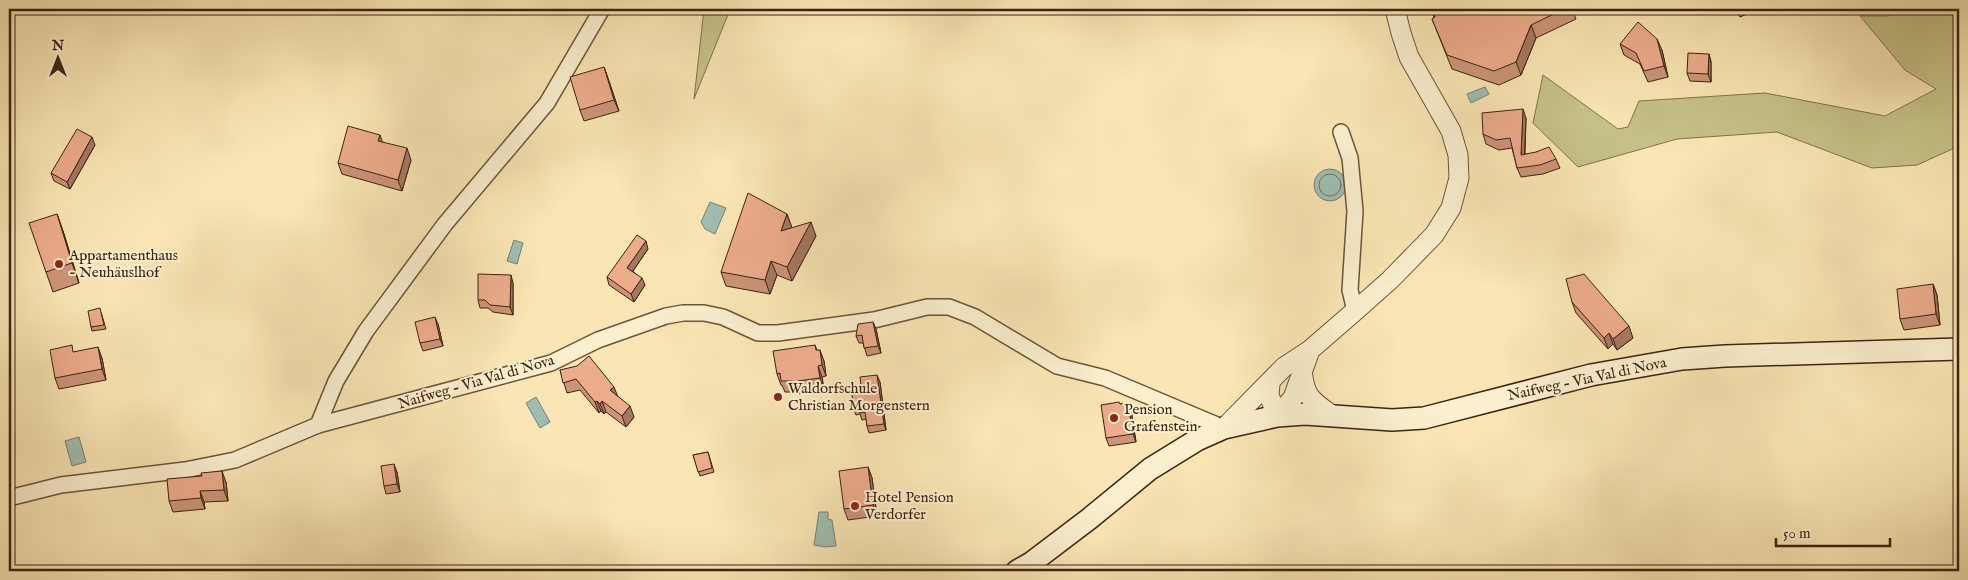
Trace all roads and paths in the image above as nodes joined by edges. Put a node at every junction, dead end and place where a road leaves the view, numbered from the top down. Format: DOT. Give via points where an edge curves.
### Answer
graph roads {
  1 [pos="602,9"];
  2 [pos="1395,9"];
  3 [pos="1341,132"];
  4 [pos="1356,311"];
  5 [pos="1959,349"];
  6 [pos="1306,358"];
  7 [pos="1270,384"];
  8 [pos="1277,416"];
  9 [pos="1333,416"];
  10 [pos="318,425"];
  11 [pos="1224,428"];
  12 [pos="9,498"];
  13 [pos="1017,571"];
  1 -- 10 [label="street" via="546,103 445,224 366,331 336,381"];
  2 -- 4 [label="street" via="1409,57 1453,137 1459,178 1451,208 1434,235"];
  3 -- 4 [label="street" via="1350,158 1355,211 1350,290"];
  4 -- 6 [label="street"];
  5 -- 9 [label="main road, Naifweg - Via Val di Nova" via="1682,360 1582,378 1424,418 1392,420"];
  6 -- 7 [label="street" via="1284,367"];
  6 -- 8 [label="street" via="1293,398"];
  6 -- 9 [label="street" via="1304,389 1314,402"];
  7 -- 8 [label="street" via="1269,395"];
  7 -- 11 [label="street"];
  8 -- 9 [label="main road, Naifweg - Via Val di Nova"];
  8 -- 11 [label="main road, Naifweg - Via Val di Nova"];
  10 -- 11 [label="street, Naifweg - Via Val di Nova" via="551,363 598,340 666,316 704,313 723,317 758,333 778,333 949,307 975,317 1057,366 1105,378"];
  10 -- 12 [label="street, Naifweg - Via Val di Nova" via="235,460 185,470 61,485"];
  11 -- 13 [label="main road, Naifweg - Via Val di Nova" via="1197,440 1150,469 1089,519"];
}
